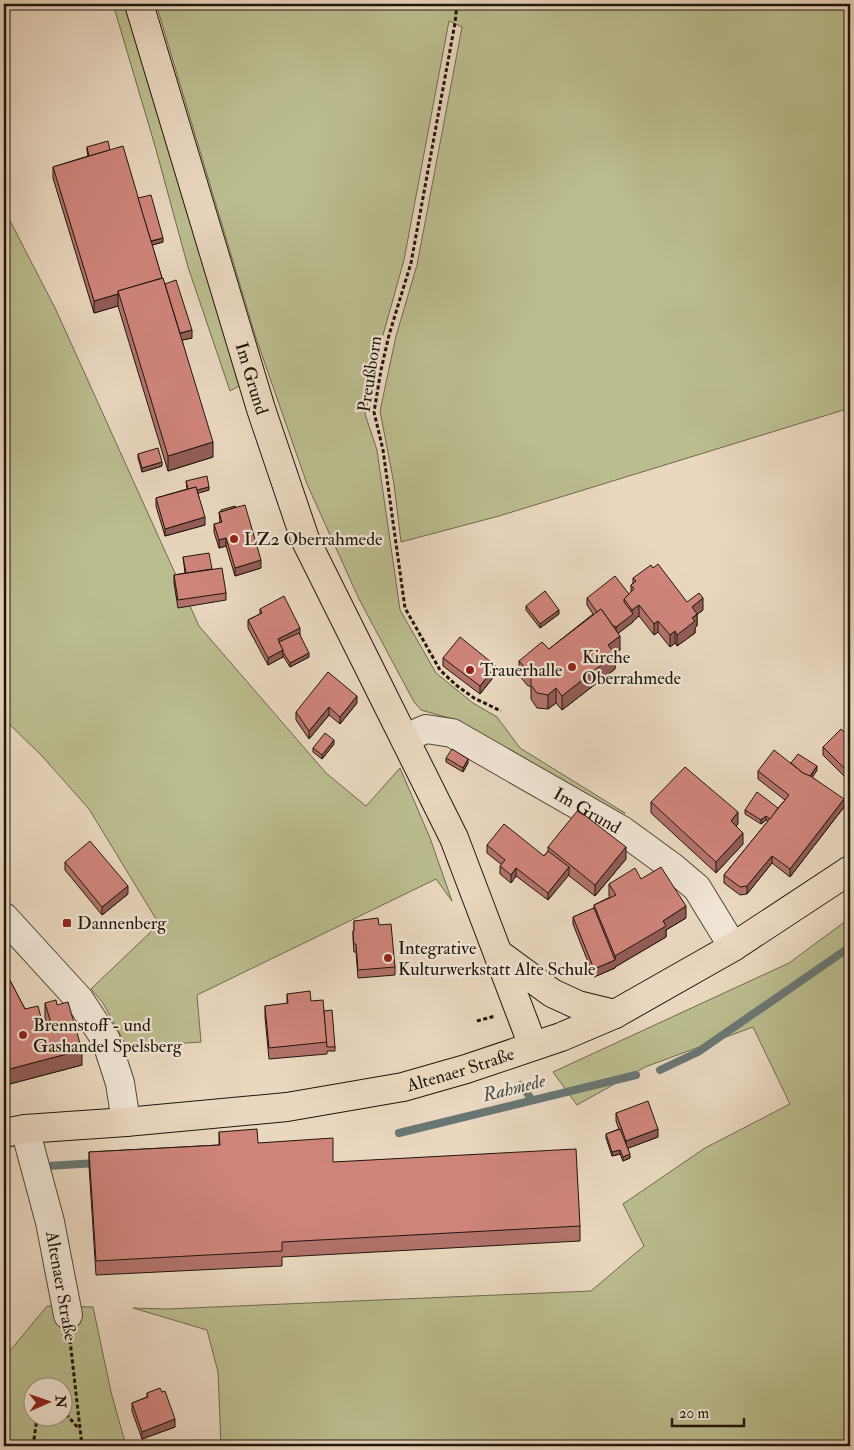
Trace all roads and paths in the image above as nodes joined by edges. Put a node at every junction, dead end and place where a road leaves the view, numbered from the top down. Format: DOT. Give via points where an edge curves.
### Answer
graph roads {
  1 [pos="139,4"];
  2 [pos="457,4"];
  3 [pos="501,711"];
  4 [pos="405,738"];
  5 [pos="850,870"];
  6 [pos="4,917"];
  7 [pos="733,948"];
  8 [pos="499,954"];
  9 [pos="615,1014"];
  10 [pos="533,1046"];
  11 [pos="126,1122"];
  12 [pos="14,1131"];
  13 [pos="68,1315"];
  14 [pos="72,1421"];
  15 [pos="36,1428"];
  16 [pos="80,1430"];
  17 [pos="33,1446"];
  18 [pos="82,1446"];
  1 -- 4 [label="main road, Im Grund" via="259,400 305,539"];
  2 -- 3 [label="path, Preußborn" via="411,263 389,334 374,412 383,450 405,608 440,670 474,698"];
  4 -- 7 [label="street, Im Grund" via="426,729 452,733 623,831 697,888"];
  4 -- 8 [label="main road, Im Grund" via="454,838"];
  5 -- 7 [label="main road, Altenaer Straße"];
  6 -- 11 [label="street" via="79,999 106,1040 120,1083"];
  7 -- 9 [label="main road, Altenaer Straße"];
  8 -- 9 [label="main road" via="552,993 578,1006"];
  8 -- 10 [label="main road, Im Grund"];
  9 -- 10 [label="main road, Altenaer Straße"];
  10 -- 11 [label="main road, Altenaer Straße" via="403,1087 287,1107"];
  11 -- 12 [label="main road, Altenaer Straße"];
  12 -- 13 [label="street, Altenaer Straße" via="50,1222"];
  13 -- 16 [label="path, Altenaer Straße"];
  14 -- 16 [label="path"];
  15 -- 17 [label="path"];
  16 -- 18 [label="path, Altenaer Straße"];
}
